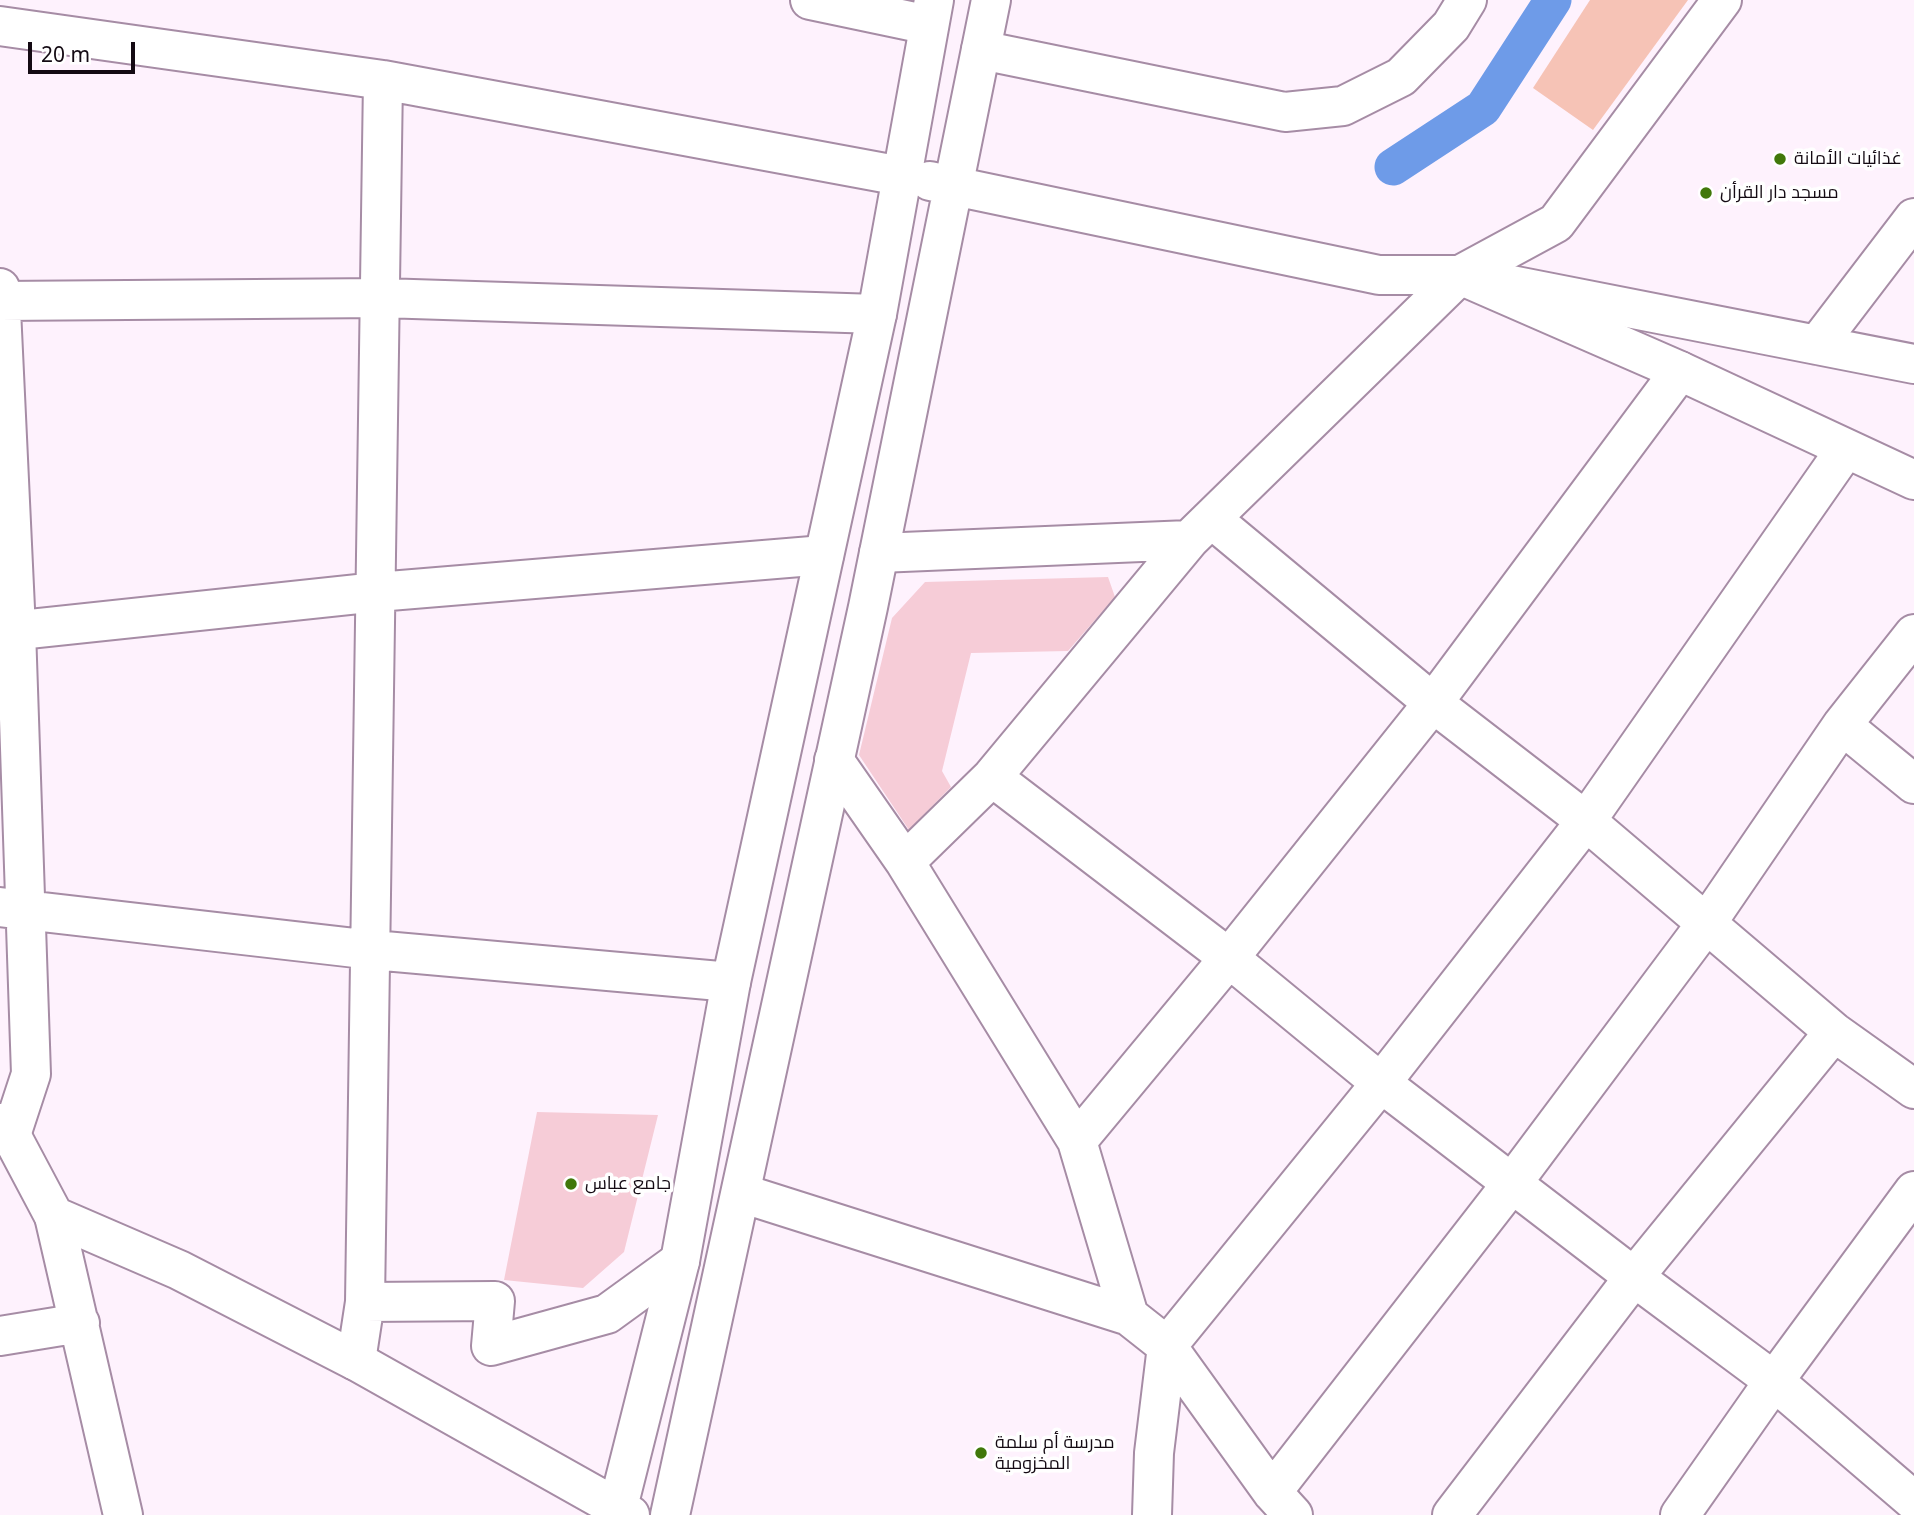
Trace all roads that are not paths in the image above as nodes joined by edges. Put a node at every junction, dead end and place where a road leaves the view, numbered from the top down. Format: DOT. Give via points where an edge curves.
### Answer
graph roads {
  1 [pos="810,0"];
  2 [pos="991,0"];
  3 [pos="1467,0"];
  4 [pos="1723,0"];
  5 [pos="931,12"];
  6 [pos="0,26"];
  7 [pos="981,50"];
  8 [pos="383,80"];
  9 [pos="901,176"];
  10 [pos="954,186"];
  11 [pos="1914,218"];
  12 [pos="1460,275"];
  13 [pos="1,296"];
  14 [pos="382,298"];
  15 [pos="877,314"];
  16 [pos="1817,345"];
  17 [pos="1914,364"];
  18 [pos="1679,371"];
  19 [pos="1845,450"];
  20 [pos="1914,480"];
  21 [pos="1201,530"];
  22 [pos="880,553"];
  23 [pos="824,555"];
  24 [pos="377,592"];
  25 [pos="8,631"];
  26 [pos="1914,634"];
  27 [pos="1433,703"];
  28 [pos="1842,725"];
  29 [pos="834,760"];
  30 [pos="992,776"];
  31 [pos="1914,784"];
  32 [pos="1586,821"];
  33 [pos="905,862"];
  34 [pos="12,907"];
  35 [pos="1706,924"];
  36 [pos="373,950"];
  37 [pos="1229,958"];
  38 [pos="731,982"];
  39 [pos="1834,1032"];
  40 [pos="1381,1083"];
  41 [pos="1914,1089"];
  42 [pos="5,1129"];
  43 [pos="1077,1141"];
  44 [pos="1513,1182"];
  45 [pos="1914,1191"];
  46 [pos="741,1193"];
  47 [pos="54,1216"];
  48 [pos="680,1261"];
  49 [pos="1634,1277"];
  50 [pos="365,1302"];
  51 [pos="1129,1316"];
  52 [pos="80,1323"];
  53 [pos="0,1336"];
  54 [pos="1167,1346"];
  55 [pos="356,1360"];
  56 [pos="1774,1381"];
  57 [pos="1914,1501"];
  58 [pos="1282,1504"];
  59 [pos="621,1512"];
  60 [pos="122,1515"];
  61 [pos="670,1515"];
  62 [pos="1152,1515"];
  63 [pos="1452,1515"];
  64 [pos="1680,1515"];
  1 -- 5 [label="street"];
  2 -- 7 [label="street"];
  3 -- 7 [label="street" via="1451,26 1401,77 1343,106 1285,112"];
  4 -- 12 [label="street" via="1556,223"];
  5 -- 9 [label="street"];
  6 -- 8 [label="street"];
  7 -- 10 [label="street"];
  8 -- 9 [label="street"];
  8 -- 14 [label="street"];
  9 -- 10 [label="street"];
  9 -- 15 [label="street"];
  10 -- 12 [label="street" via="1379,275"];
  10 -- 22 [label="street"];
  11 -- 16 [label="street"];
  12 -- 16 [label="street"];
  12 -- 18 [label="street"];
  12 -- 21 [label="street"];
  13 -- 14 [label="street"];
  13 -- 25 [label="street"];
  14 -- 15 [label="street"];
  14 -- 24 [label="street"];
  15 -- 23 [label="street"];
  16 -- 17 [label="street"];
  18 -- 19 [label="street"];
  18 -- 27 [label="street"];
  19 -- 20 [label="street"];
  19 -- 32 [label="street"];
  21 -- 22 [label="street"];
  21 -- 27 [label="street"];
  21 -- 30 [label="street"];
  22 -- 29 [label="street"];
  23 -- 24 [label="street"];
  23 -- 38 [label="street"];
  24 -- 25 [label="street"];
  24 -- 36 [label="street"];
  25 -- 34 [label="street"];
  26 -- 28 [label="street"];
  27 -- 32 [label="street"];
  27 -- 37 [label="street"];
  28 -- 31 [label="street"];
  28 -- 35 [label="street"];
  29 -- 33 [label="street"];
  29 -- 46 [label="street"];
  30 -- 33 [label="street"];
  30 -- 37 [label="street"];
  32 -- 35 [label="street"];
  32 -- 40 [label="street"];
  33 -- 43 [label="street"];
  34 -- 36 [label="street"];
  34 -- 42 [label="street" via="31,1074"];
  35 -- 39 [label="street"];
  35 -- 44 [label="street"];
  36 -- 38 [label="street"];
  36 -- 50 [label="street"];
  37 -- 40 [label="street"];
  37 -- 43 [label="street"];
  38 -- 48 [label="street"];
  39 -- 41 [label="street"];
  39 -- 49 [label="street"];
  40 -- 44 [label="street"];
  40 -- 54 [label="street"];
  42 -- 47 [label="street"];
  43 -- 51 [label="street"];
  44 -- 49 [label="street"];
  44 -- 58 [label="street"];
  45 -- 56 [label="street"];
  46 -- 51 [label="street"];
  46 -- 61 [label="street"];
  47 -- 52 [label="street"];
  47 -- 55 [label="street" via="179,1270"];
  48 -- 50 [label="street" via="607,1314 491,1346 495,1301"];
  48 -- 59 [label="street"];
  49 -- 56 [label="street"];
  49 -- 63 [label="street"];
  50 -- 55 [label="street"];
  51 -- 54 [label="street"];
  52 -- 53 [label="street"];
  52 -- 60 [label="street"];
  54 -- 58 [label="street"];
  54 -- 62 [label="street"];
  55 -- 59 [label="street"];
  56 -- 57 [label="street"];
  56 -- 64 [label="street"];
}
